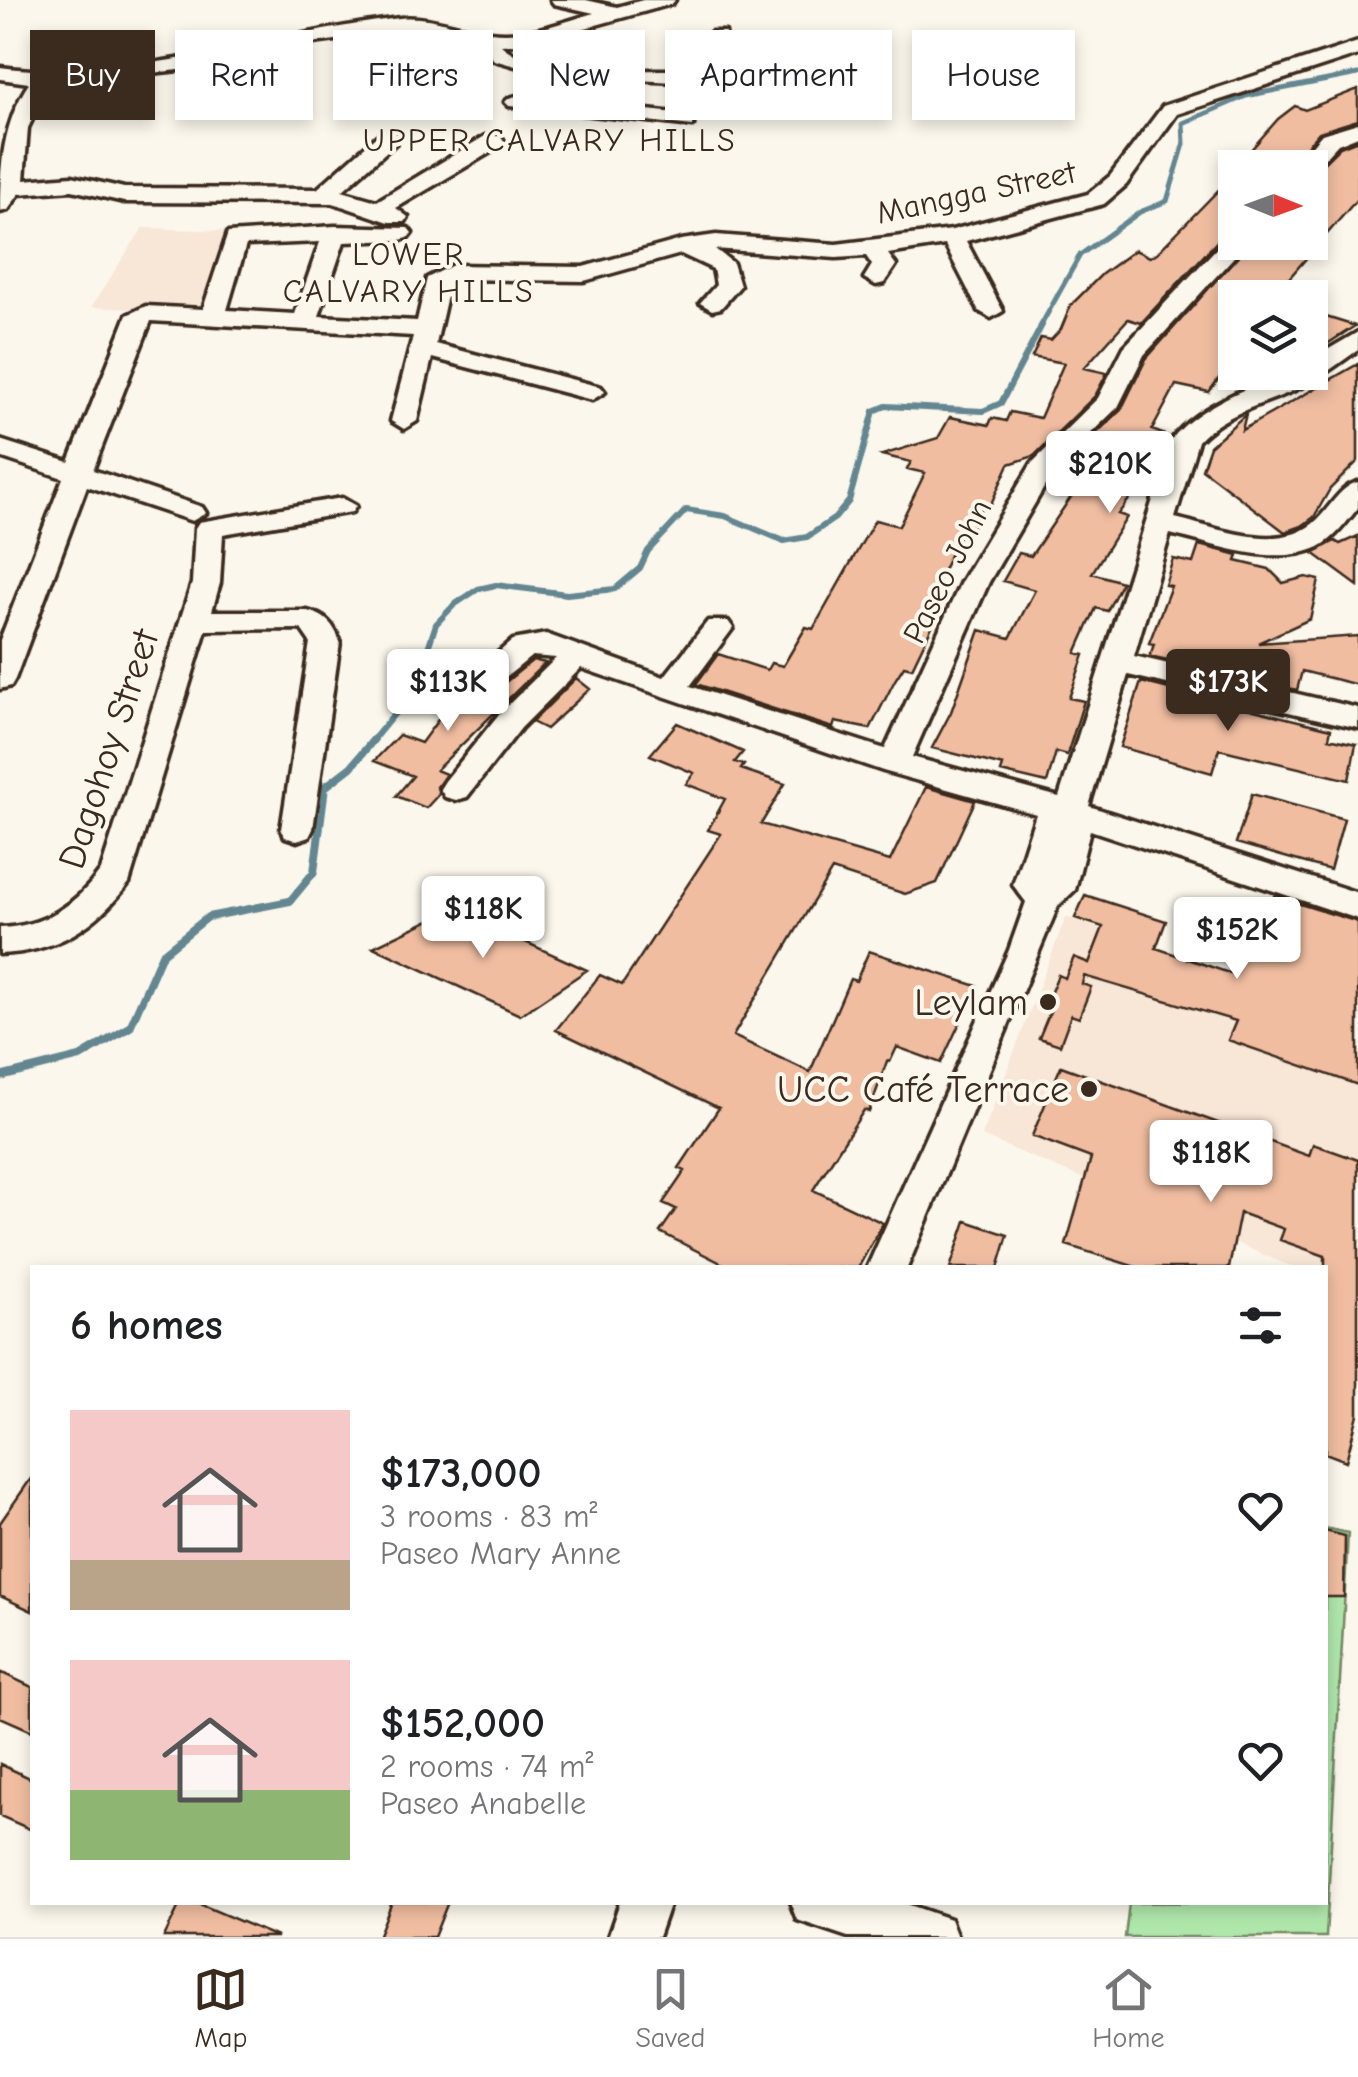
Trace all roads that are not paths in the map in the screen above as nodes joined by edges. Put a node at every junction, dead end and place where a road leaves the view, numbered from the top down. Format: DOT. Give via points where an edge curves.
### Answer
graph roads {
  1 [pos="561,0"];
  2 [pos="665,0"];
  3 [pos="613,12"];
  4 [pos="359,30"];
  5 [pos="452,30"];
  6 [pos="333,34"];
  7 [pos="493,39"];
  8 [pos="1358,48"];
  9 [pos="493,49"];
  10 [pos="155,67"];
  11 [pos="0,73"];
  12 [pos="665,74"];
  13 [pos="30,77"];
  14 [pos="30,98"];
  15 [pos="1358,129"];
  16 [pos="388,138"];
  17 [pos="493,141"];
  18 [pos="1320,150"];
  19 [pos="6,196"];
  20 [pos="323,196"];
  21 [pos="392,220"];
  22 [pos="335,233"];
  23 [pos="953,237"];
  24 [pos="681,247"];
  25 [pos="873,248"];
  26 [pos="1218,260"];
  27 [pos="876,278"];
  28 [pos="712,302"];
  29 [pos="991,310"];
  30 [pos="213,316"];
  31 [pos="304,322"];
  32 [pos="425,338"];
  33 [pos="1358,339"];
  34 [pos="1328,359"];
  35 [pos="1278,390"];
  36 [pos="592,392"];
  37 [pos="404,421"];
  38 [pos="0,448"];
  39 [pos="78,474"];
  40 [pos="1358,490"];
  41 [pos="342,506"];
  42 [pos="206,518"];
  43 [pos="1162,523"];
  44 [pos="192,621"];
  45 [pos="718,628"];
  46 [pos="576,657"];
  47 [pos="1120,663"];
  48 [pos="486,676"];
  49 [pos="0,680"];
  50 [pos="670,690"];
  51 [pos="1358,718"];
  52 [pos="894,763"];
  53 [pos="456,789"];
  54 [pos="1072,812"];
  55 [pos="297,828"];
  56 [pos="1358,906"];
  57 [pos="0,941"];
  58 [pos="888,1265"];
  59 [pos="644,1905"];
  60 [pos="825,1905"];
  61 [pos="633,1937"];
  62 [pos="932,1937"];
  1 -- 3 [label="street"];
  2 -- 3 [label="street"];
  3 -- 7 [label="street" via="555,33"];
  4 -- 5 [label="street" via="420,23"];
  6 -- 10 [label="street"];
  8 -- 23 [label="street, Mangga Street" via="1170,110 1149,130 1116,188 1096,199"];
  9 -- 12 [label="street" via="528,65"];
  11 -- 13 [label="street"];
  14 -- 19 [label="street" via="15,136"];
  15 -- 18 [label="street"];
  16 -- 20 [label="street"];
  17 -- 21 [label="street"];
  19 -- 20 [label="street" via="72,183 124,195"];
  20 -- 21 [label="street" via="358,201"];
  21 -- 22 [label="street"];
  22 -- 30 [label="street" via="236,238"];
  22 -- 31 [label="street"];
  23 -- 25 [label="street, Mangga Street"];
  23 -- 29 [label="street"];
  24 -- 25 [label="street, Mangga Street" via="716,242"];
  24 -- 28 [label="street" via="725,265 728,286"];
  24 -- 32 [label="street, Mangga Street" via="558,276 453,272 440,278"];
  25 -- 27 [label="street" via="884,264"];
  26 -- 52 [label="street, Paseo John" via="1133,352 1102,410 1044,463 976,582"];
  30 -- 31 [label="street"];
  30 -- 39 [label="street" via="146,313 136,320"];
  31 -- 32 [label="street"];
  32 -- 36 [label="street"];
  32 -- 37 [label="street"];
  33 -- 34 [label="street"];
  35 -- 43 [label="street" via="1195,426 1184,439"];
  38 -- 39 [label="street"];
  39 -- 42 [label="street"];
  39 -- 49 [label="street"];
  40 -- 43 [label="street" via="1325,527 1294,545"];
  41 -- 42 [label="street"];
  42 -- 44 [label="street, Dagohoy Street" via="206,583"];
  43 -- 47 [label="street"];
  44 -- 55 [label="street" via="307,620 321,630 325,642"];
  44 -- 57 [label="street, Dagohoy Street" via="117,874 96,906 63,928"];
  45 -- 50 [label="street"];
  46 -- 48 [label="street" via="536,644"];
  46 -- 50 [label="street"];
  46 -- 53 [label="street" via="510,721"];
  47 -- 51 [label="street"];
  47 -- 54 [label="street"];
  50 -- 52 [label="street"];
  52 -- 54 [label="street"];
  54 -- 56 [label="street"];
  54 -- 58 [label="street" via="1058,890 1044,899"];
  59 -- 61 [label="street"];
  60 -- 62 [label="street"];
}
